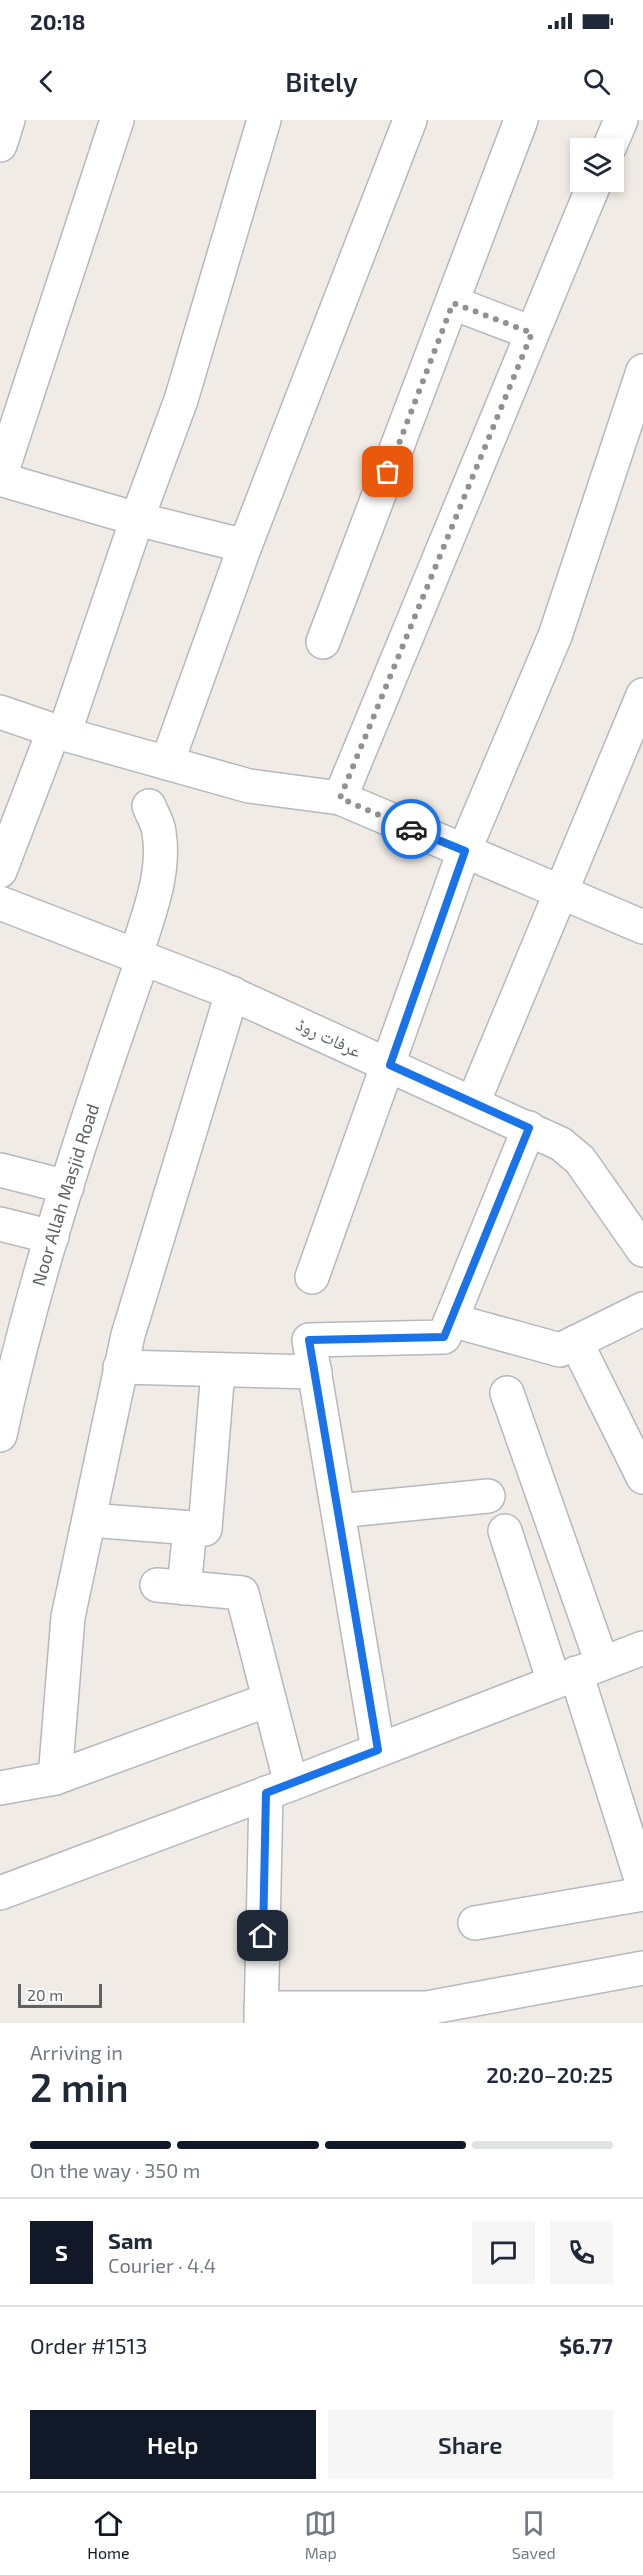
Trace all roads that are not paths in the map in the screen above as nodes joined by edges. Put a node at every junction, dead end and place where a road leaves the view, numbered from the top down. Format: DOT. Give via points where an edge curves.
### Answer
graph roads {
  1 [pos="8,120"];
  2 [pos="117,120"];
  3 [pos="264,120"];
  4 [pos="410,120"];
  5 [pos="521,120"];
  6 [pos="621,120"];
  7 [pos="613,138"];
  8 [pos="0,145"];
  9 [pos="591,192"];
  10 [pos="453,303"];
  11 [pos="532,333"];
  12 [pos="643,370"];
  13 [pos="0,478"];
  14 [pos="137,519"];
  15 [pos="245,546"];
  16 [pos="323,642"];
  17 [pos="643,695"];
  18 [pos="0,712"];
  19 [pos="58,732"];
  20 [pos="167,763"];
  21 [pos="340,798"];
  22 [pos="149,806"];
  23 [pos="465,851"];
  24 [pos="0,871"];
  25 [pos="562,892"];
  26 [pos="0,903"];
  27 [pos="643,927"];
  28 [pos="139,957"];
  29 [pos="232,993"];
  30 [pos="390,1065"];
  31 [pos="473,1103"];
  32 [pos="529,1128"];
  33 [pos="0,1170"];
  34 [pos="67,1187"];
  35 [pos="0,1224"];
  36 [pos="52,1237"];
  37 [pos="643,1250"];
  38 [pos="312,1277"];
  39 [pos="643,1309"];
  40 [pos="451,1320"];
  41 [pos="576,1342"];
  42 [pos="9,1346"];
  43 [pos="120,1367"];
  44 [pos="218,1370"];
  45 [pos="315,1372"];
  46 [pos="507,1393"];
  47 [pos="0,1435"];
  48 [pos="643,1477"];
  49 [pos="488,1496"];
  50 [pos="338,1511"];
  51 [pos="89,1520"];
  52 [pos="190,1528"];
  53 [pos="505,1531"];
  54 [pos="643,1648"];
  55 [pos="577,1673"];
  56 [pos="268,1700"];
  57 [pos="378,1750"];
  58 [pos="55,1778"];
  59 [pos="0,1788"];
  60 [pos="279,1789"];
  61 [pos="643,1885"];
  62 [pos="0,1893"];
  63 [pos="643,1894"];
  64 [pos="475,1923"];
  65 [pos="643,1968"];
  66 [pos="261,2015"];
  1 -- 8 [label="street"];
  2 -- 13 [label="street"];
  3 -- 14 [label="street" via="181,400"];
  4 -- 15 [label="street"];
  5 -- 10 [label="street"];
  6 -- 7 [label="street"];
  9 -- 11 [label="street"];
  10 -- 11 [label="street"];
  10 -- 16 [label="street"];
  11 -- 21 [label="street"];
  12 -- 23 [label="street" via="555,636"];
  13 -- 14 [label="street"];
  14 -- 15 [label="street"];
  14 -- 19 [label="street"];
  15 -- 20 [label="street"];
  17 -- 25 [label="street"];
  18 -- 19 [label="street"];
  19 -- 20 [label="street"];
  19 -- 24 [label="street"];
  20 -- 21 [label="street" via="249,786"];
  21 -- 23 [label="street"];
  22 -- 28 [label="street, Noor Allah Masjid Road" via="159,830 160,857 158,884"];
  23 -- 25 [label="street"];
  23 -- 30 [label="street"];
  25 -- 27 [label="street"];
  25 -- 31 [label="street"];
  26 -- 28 [label="street, عرفات روڈ"];
  28 -- 29 [label="street, عرفات روڈ"];
  28 -- 34 [label="street, Noor Allah Masjid Road"];
  29 -- 30 [label="street, عرفات روڈ"];
  29 -- 43 [label="street"];
  30 -- 31 [label="street, عرفات روڈ"];
  30 -- 38 [label="street"];
  31 -- 32 [label="street, عرفات روڈ"];
  32 -- 37 [label="street, عرفات روڈ" via="561,1143 580,1160"];
  32 -- 40 [label="street"];
  33 -- 34 [label="street"];
  34 -- 36 [label="street, Noor Allah Masjid Road"];
  35 -- 36 [label="street"];
  36 -- 42 [label="street, Noor Allah Masjid Road"];
  39 -- 41 [label="street"];
  40 -- 41 [label="street" via="560,1350"];
  40 -- 45 [label="street" via="444,1337 309,1340"];
  41 -- 48 [label="street"];
  42 -- 47 [label="street, Noor Allah Masjid Road"];
  43 -- 44 [label="street"];
  43 -- 51 [label="street"];
  44 -- 45 [label="street"];
  44 -- 52 [label="street" via="205,1529"];
  45 -- 50 [label="street"];
  46 -- 55 [label="street"];
  49 -- 50 [label="street"];
  50 -- 57 [label="street"];
  51 -- 52 [label="street"];
  51 -- 58 [label="street" via="68,1617"];
  52 -- 56 [label="street" via="170,1587 242,1593"];
  53 -- 55 [label="street"];
  54 -- 55 [label="street"];
  55 -- 57 [label="street"];
  55 -- 61 [label="street"];
  56 -- 58 [label="street"];
  56 -- 60 [label="street"];
  57 -- 60 [label="street"];
  58 -- 59 [label="street"];
  60 -- 62 [label="street"];
  60 -- 66 [label="street"];
  63 -- 64 [label="street"];
  65 -- 66 [label="street" via="427,2008"];
}
